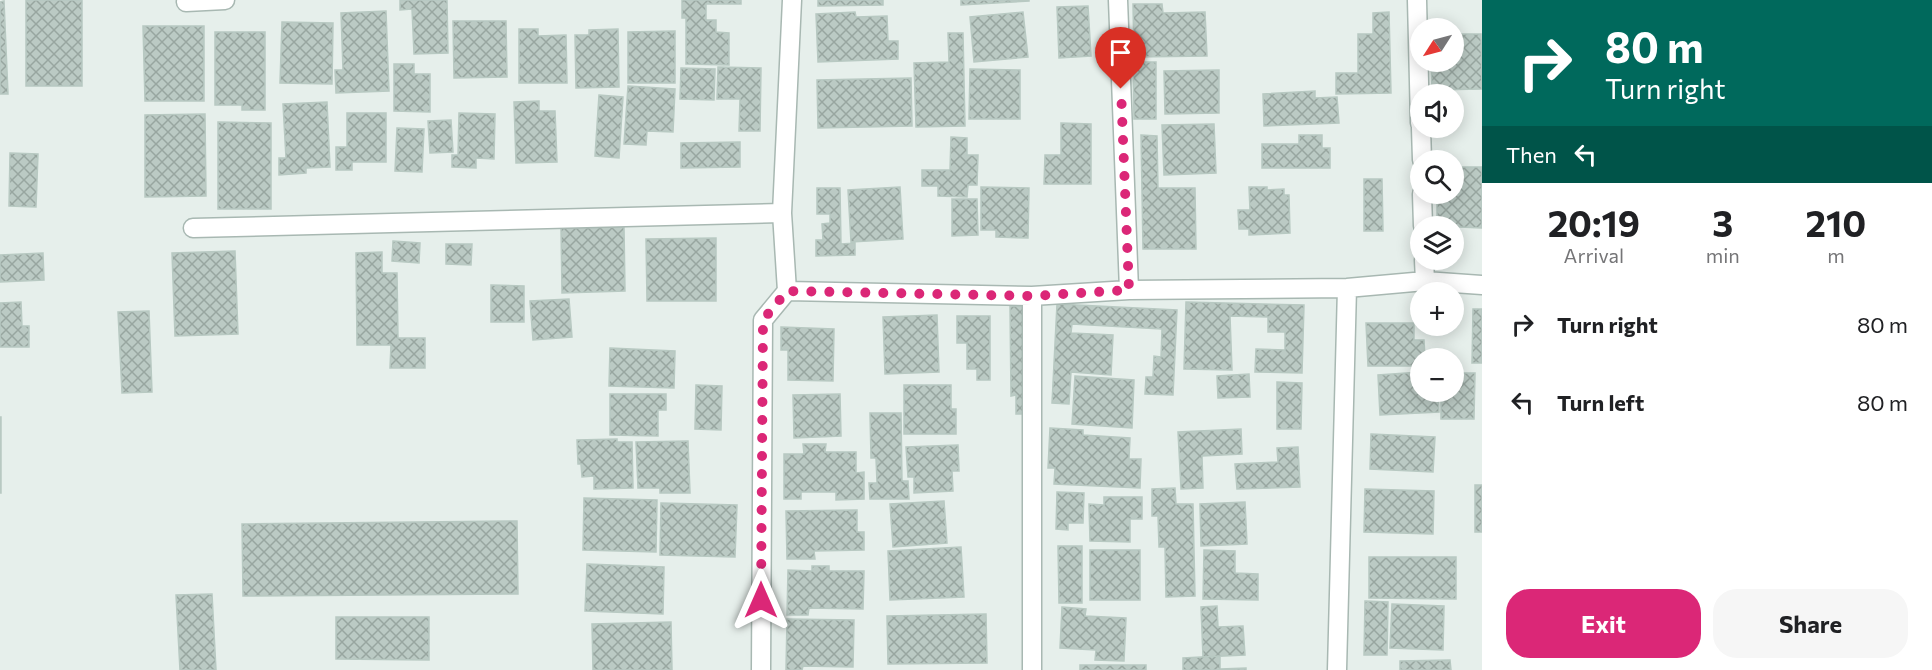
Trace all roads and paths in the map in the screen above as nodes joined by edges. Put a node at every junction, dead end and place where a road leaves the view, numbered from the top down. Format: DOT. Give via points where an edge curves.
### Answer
graph roads {
  1 [pos="225,0"];
  2 [pos="792,0"];
  3 [pos="1118,0"];
  4 [pos="1417,0"];
  5 [pos="186,2"];
  6 [pos="1420,84"];
  7 [pos="782,213"];
  8 [pos="193,228"];
  9 [pos="1424,270"];
  10 [pos="1425,281"];
  11 [pos="1482,285"];
  12 [pos="1347,288"];
  13 [pos="1129,290"];
  14 [pos="787,291"];
  15 [pos="1032,296"];
  16 [pos="760,670"];
  17 [pos="1032,670"];
  18 [pos="1337,670"];
  1 -- 5 [label="street"];
  2 -- 7 [label="street"];
  3 -- 13 [label="street"];
  4 -- 6 [label="street"];
  7 -- 8 [label="street"];
  7 -- 14 [label="street"];
  9 -- 10 [label="street"];
  10 -- 11 [label="street"];
  10 -- 12 [label="street"];
  12 -- 13 [label="street"];
  12 -- 18 [label="street"];
  13 -- 15 [label="street"];
  14 -- 15 [label="street"];
  14 -- 16 [label="street" via="763,320"];
  15 -- 17 [label="street"];
}
